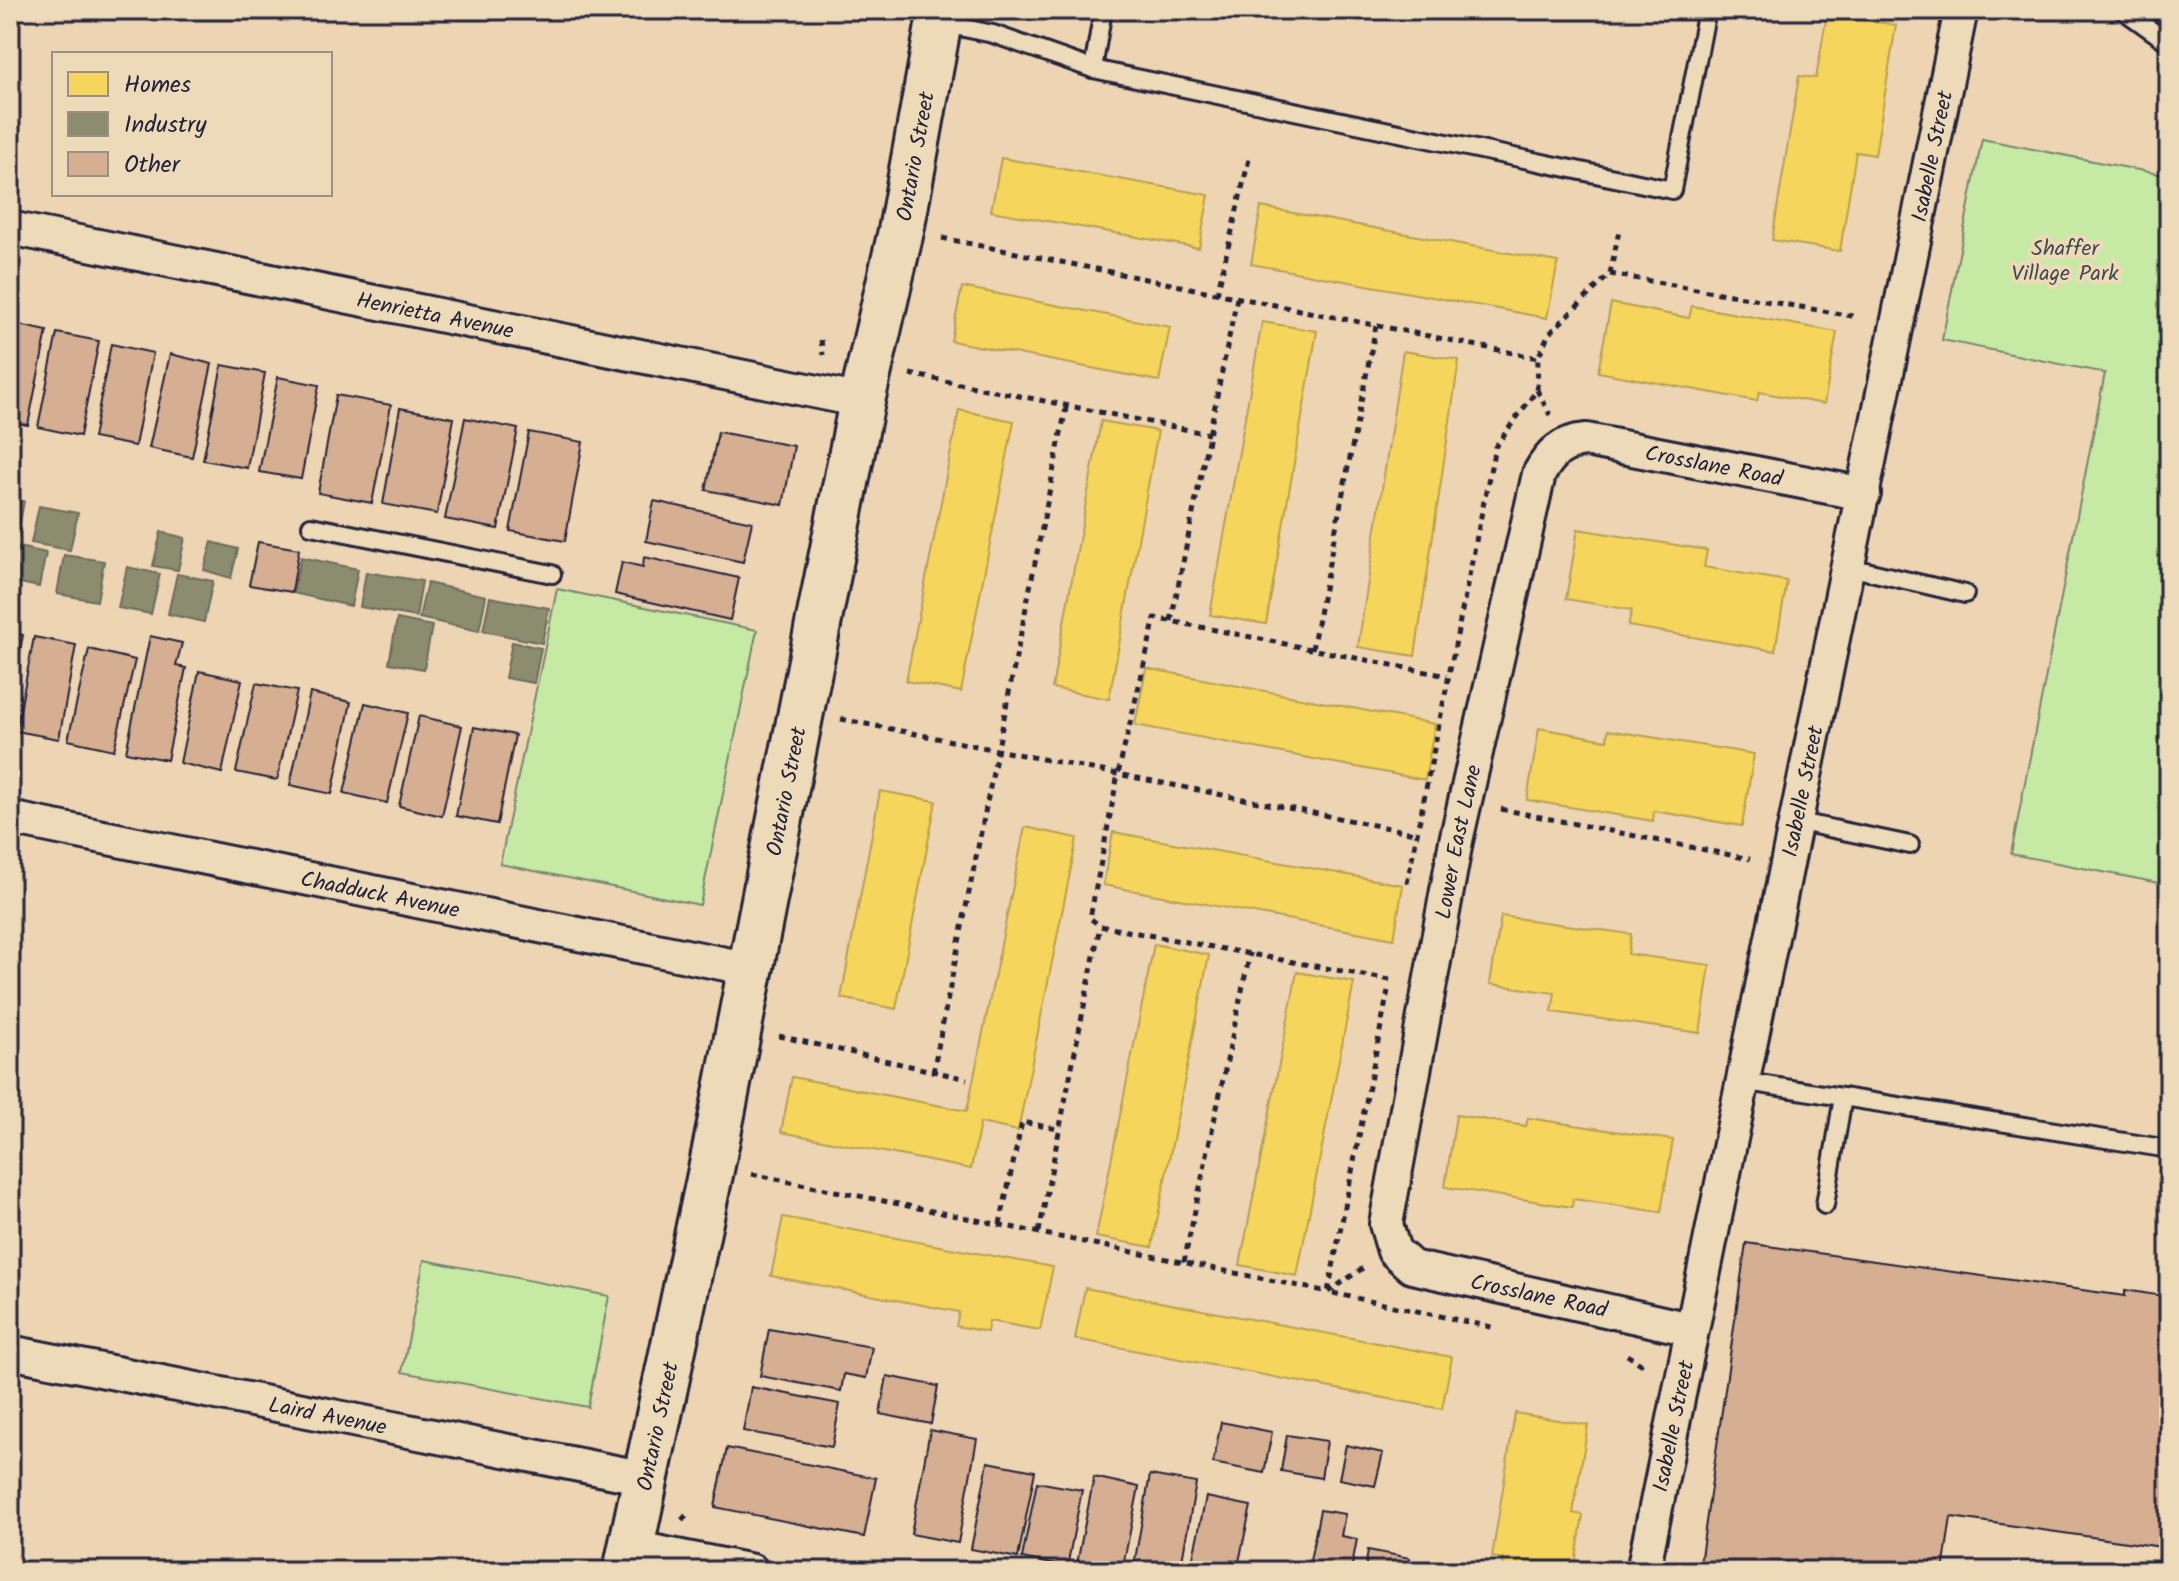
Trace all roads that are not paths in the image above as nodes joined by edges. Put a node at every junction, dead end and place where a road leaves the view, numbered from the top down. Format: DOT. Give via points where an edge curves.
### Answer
graph roads {
  1 [pos="1103,10"];
  2 [pos="1707,10"];
  3 [pos="1961,10"];
  4 [pos="2123,10"];
  5 [pos="940,16"];
  6 [pos="2169,43"];
  7 [pos="1093,69"];
  8 [pos="10,228"];
  9 [pos="862,401"];
  10 [pos="1559,434"];
  11 [pos="1864,494"];
  12 [pos="311,526"];
  13 [pos="1849,567"];
  14 [pos="552,574"];
  15 [pos="1965,594"];
  16 [pos="10,818"];
  17 [pos="1795,821"];
  18 [pos="1910,845"];
  19 [pos="750,969"];
  20 [pos="1741,1081"];
  21 [pos="1843,1097"];
  22 [pos="2169,1149"];
  23 [pos="1825,1205"];
  24 [pos="1394,1251"];
  25 [pos="1690,1329"];
  26 [pos="10,1352"];
  27 [pos="645,1478"];
  28 [pos="628,1559"];
  29 [pos="752,1571"];
  30 [pos="1643,1571"];
  1 -- 7 [label="lane"];
  2 -- 7 [label="lane" via="1672,190"];
  3 -- 11 [label="street, Isabelle Street"];
  4 -- 6 [label="lane"];
  5 -- 7 [label="lane"];
  5 -- 9 [label="street, Ontario Street" via="901,231"];
  8 -- 9 [label="street, Henrietta Avenue"];
  9 -- 19 [label="street, Ontario Street"];
  10 -- 11 [label="street, Crosslane Road"];
  10 -- 24 [label="street, Lower East Lane" via="1539,474 1456,841 1386,1224"];
  11 -- 13 [label="street, Isabelle Street"];
  12 -- 14 [label="lane"];
  13 -- 15 [label="lane"];
  13 -- 17 [label="street, Isabelle Street"];
  16 -- 19 [label="street, Chadduck Avenue"];
  17 -- 18 [label="lane"];
  17 -- 20 [label="street, Isabelle Street"];
  19 -- 27 [label="street, Ontario Street"];
  20 -- 21 [label="lane"];
  20 -- 25 [label="street, Isabelle Street"];
  21 -- 22 [label="lane"];
  21 -- 23 [label="lane"];
  24 -- 25 [label="street, Crosslane Road" via="1412,1267"];
  25 -- 30 [label="street, Isabelle Street"];
  26 -- 27 [label="street, Laird Avenue"];
  27 -- 28 [label="street, Ontario Street"];
  28 -- 29 [label="street"];
}
